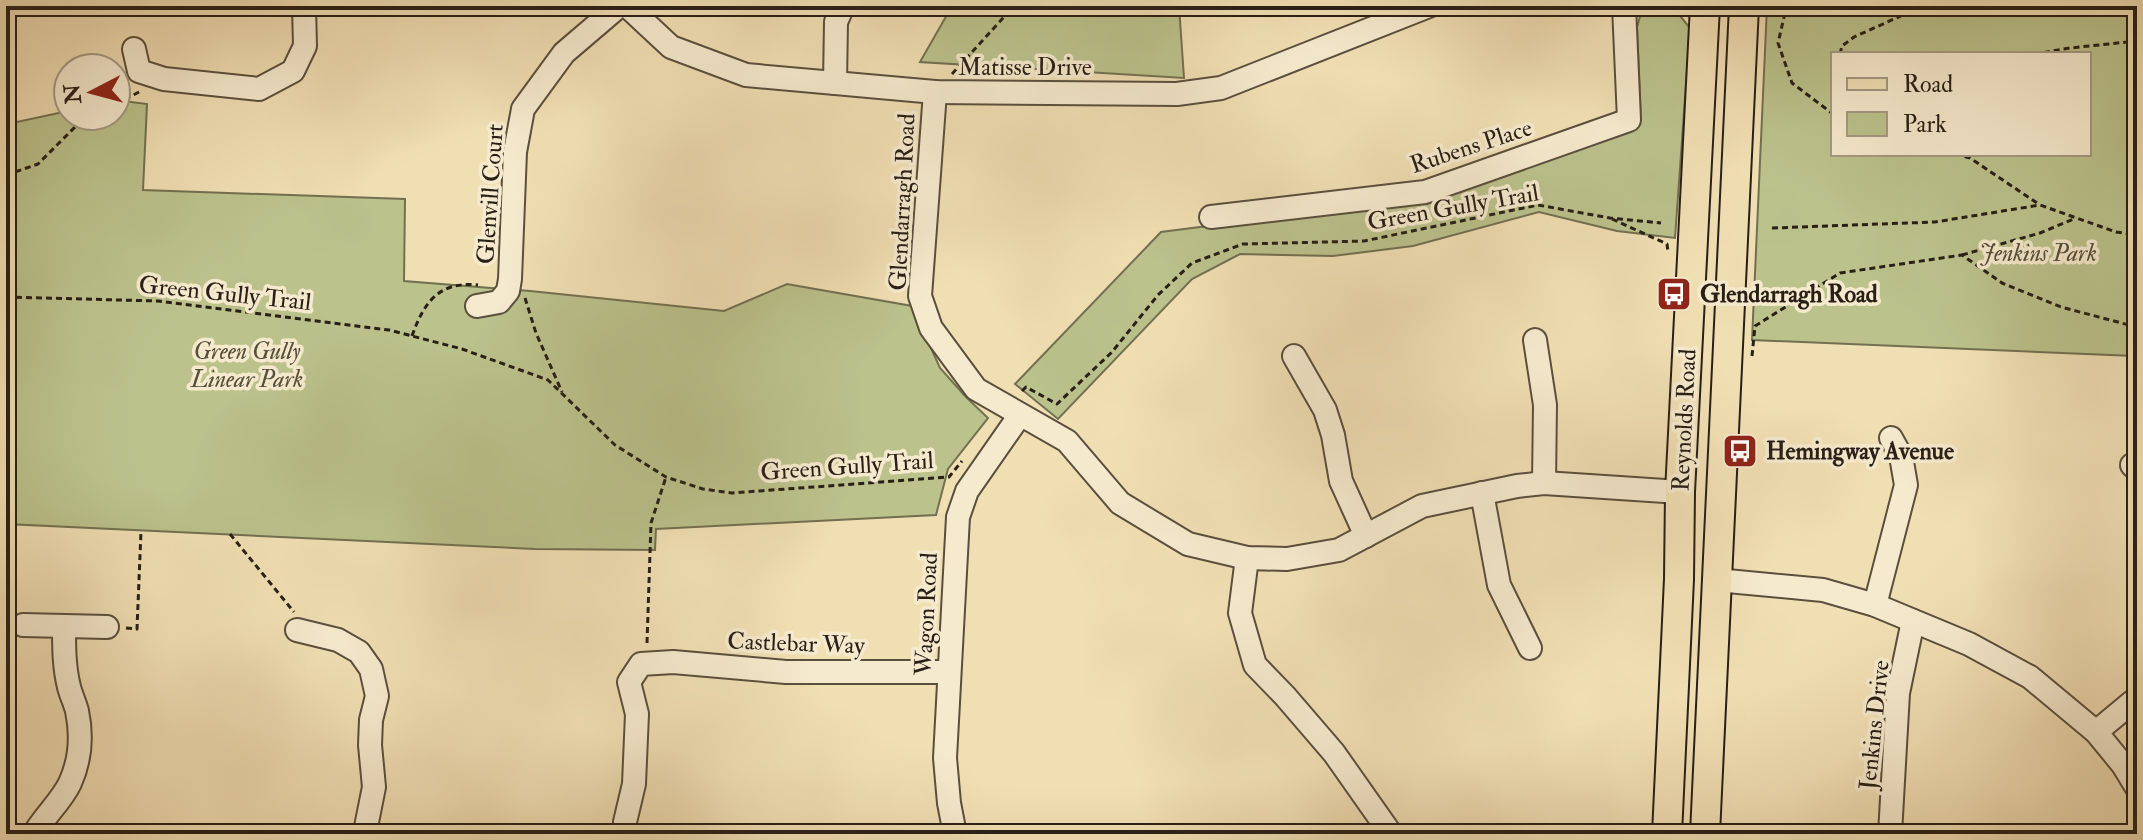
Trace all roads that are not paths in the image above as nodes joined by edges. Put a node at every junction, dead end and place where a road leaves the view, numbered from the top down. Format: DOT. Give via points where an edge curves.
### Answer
graph roads {
  1 [pos="304,6"];
  2 [pos="619,6"];
  3 [pos="627,6"];
  4 [pos="843,6"];
  5 [pos="1429,6"];
  6 [pos="1624,6"];
  7 [pos="1705,6"];
  8 [pos="1751,8"];
  9 [pos="134,49"];
  10 [pos="835,83"];
  11 [pos="935,92"];
  12 [pos="1211,217"];
  13 [pos="479,296"];
  14 [pos="1535,340"];
  15 [pos="1294,356"];
  16 [pos="1013,411"];
  17 [pos="1891,438"];
  18 [pos="1544,483"];
  19 [pos="1680,492"];
  20 [pos="1482,493"];
  21 [pos="1366,536"];
  22 [pos="1247,558"];
  23 [pos="1679,579"];
  24 [pos="1717,580"];
  25 [pos="1875,605"];
  26 [pos="1913,621"];
  27 [pos="23,625"];
  28 [pos="64,626"];
  29 [pos="107,627"];
  30 [pos="304,632"];
  31 [pos="1530,648"];
  32 [pos="949,672"];
  33 [pos="2137,698"];
  34 [pos="2096,732"];
  35 [pos="2137,788"];
  36 [pos="625,822"];
  37 [pos="34,834"];
  38 [pos="366,834"];
  39 [pos="955,834"];
  40 [pos="1391,834"];
  41 [pos="1667,834"];
  42 [pos="1705,834"];
  43 [pos="1890,834"];
  1 -- 9 [label="street" via="305,46 293,71 259,89 164,79 139,71"];
  2 -- 13 [label="street, Glenvill Court" via="564,53 523,109 515,152 508,291 499,302"];
  3 -- 10 [label="street, Matisse Drive" via="671,47 746,75"];
  4 -- 10 [label="street" via="836,22"];
  5 -- 11 [label="street, Matisse Drive" via="1221,88 1177,94"];
  6 -- 12 [label="street, Rubens Place" via="1629,120 1425,192"];
  7 -- 19 [label="main road, Reynolds Road"];
  8 -- 24 [label="main road, Reynolds Road"];
  10 -- 11 [label="street, Matisse Drive"];
  11 -- 16 [label="street, Glendarragh Road" via="920,296 931,328 976,389"];
  14 -- 18 [label="street" via="1545,405"];
  15 -- 21 [label="street" via="1325,410 1341,481"];
  16 -- 22 [label="street, Glendarragh Road" via="1067,441 1120,503 1188,544"];
  16 -- 32 [label="street, Wagon Road" via="958,517"];
  17 -- 25 [label="street" via="1901,456 1906,485"];
  18 -- 19 [label="street, Glendarragh Road"];
  18 -- 20 [label="street, Glendarragh Road"];
  19 -- 23 [label="main road, Reynolds Road"];
  20 -- 21 [label="street, Glendarragh Road" via="1422,506"];
  20 -- 31 [label="street" via="1499,585"];
  21 -- 22 [label="street, Glendarragh Road" via="1339,550 1287,559"];
  22 -- 40 [label="street" via="1240,613 1255,665 1334,753"];
  23 -- 24 [label="main road"];
  23 -- 41 [label="main road, Reynolds Road"];
  24 -- 25 [label="street" via="1823,590"];
  24 -- 42 [label="main road, Reynolds Road"];
  25 -- 26 [label="street"];
  26 -- 34 [label="street" via="2030,677"];
  26 -- 43 [label="street, Jenkins Drive" via="1898,693"];
  27 -- 28 [label="street"];
  28 -- 29 [label="street"];
  28 -- 37 [label="street" via="64,657 80,737 77,765"];
  30 -- 38 [label="street" via="338,640 359,652 371,669 377,696 370,745 374,787"];
  32 -- 36 [label="street, Castlebar Way" via="786,672 638,655 629,682 637,714 634,784"];
  32 -- 39 [label="street, Wagon Road" via="945,758"];
  33 -- 34 [label="street"];
  34 -- 35 [label="street"];
}
